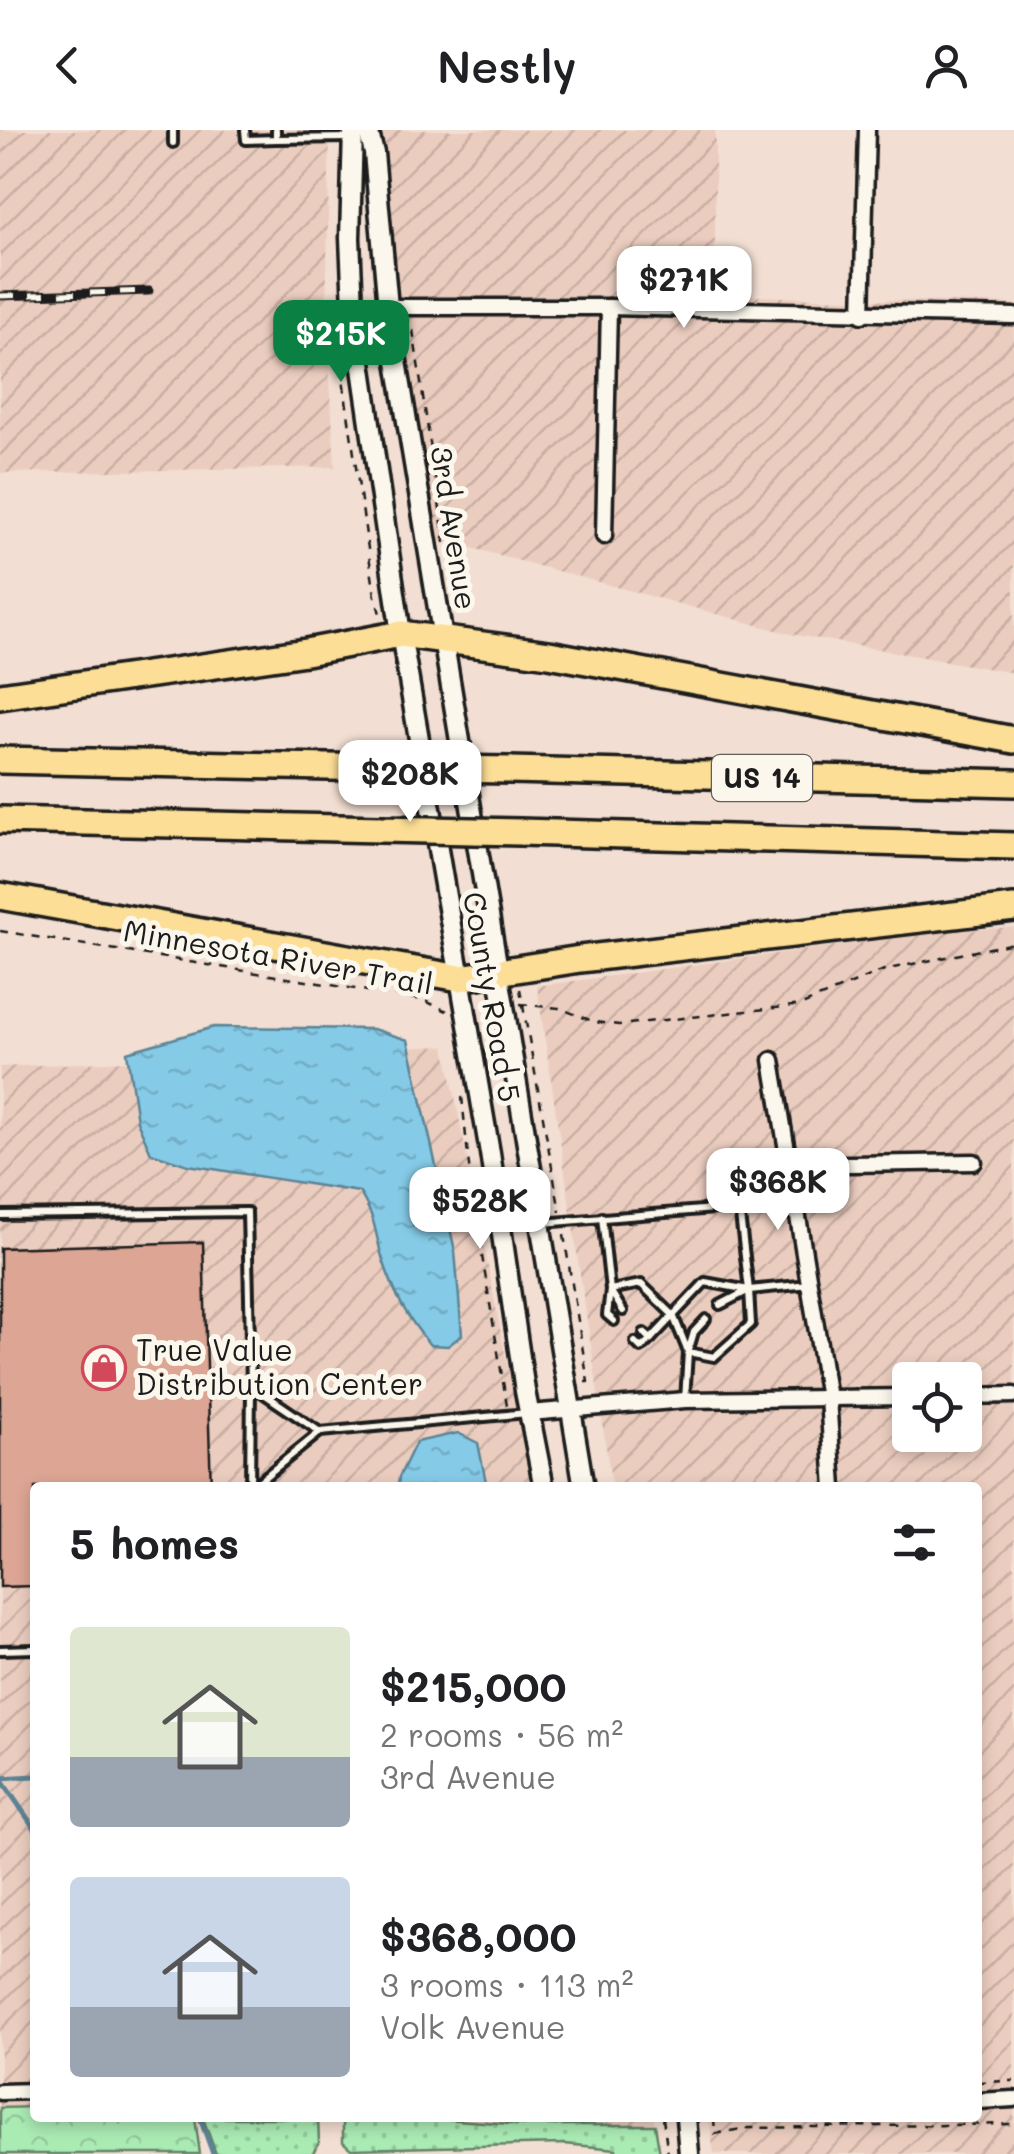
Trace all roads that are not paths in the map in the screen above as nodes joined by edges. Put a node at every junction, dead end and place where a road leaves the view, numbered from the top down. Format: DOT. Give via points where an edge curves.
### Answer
graph roads {
  1 [pos="173,130"];
  2 [pos="245,130"];
  3 [pos="867,130"];
  4 [pos="358,133"];
  5 [pos="276,134"];
  6 [pos="174,143"];
  7 [pos="388,306"];
  8 [pos="353,307"];
  9 [pos="609,307"];
  10 [pos="862,315"];
  11 [pos="1014,316"];
  12 [pos="604,536"];
  13 [pos="394,636"];
  14 [pos="444,639"];
  15 [pos="0,696"];
  16 [pos="1014,740"];
  17 [pos="0,760"];
  18 [pos="1014,783"];
  19 [pos="0,820"];
  20 [pos="1014,846"];
  21 [pos="0,896"];
  22 [pos="1014,908"];
  23 [pos="499,973"];
  24 [pos="460,978"];
  25 [pos="772,1060"];
  26 [pos="974,1162"];
  27 [pos="789,1165"];
  28 [pos="0,1215"];
  29 [pos="602,1217"];
  30 [pos="541,1223"];
  31 [pos="810,1284"];
  32 [pos="610,1290"];
  33 [pos="749,1290"];
  34 [pos="720,1305"];
  35 [pos="623,1311"];
  36 [pos="673,1316"];
  37 [pos="706,1320"];
  38 [pos="614,1321"];
  39 [pos="636,1342"];
  40 [pos="688,1352"];
  41 [pos="251,1385"];
  42 [pos="1014,1395"];
  43 [pos="982,1396"];
  44 [pos="892,1397"];
  45 [pos="828,1398"];
  46 [pos="686,1400"];
  47 [pos="571,1408"];
  48 [pos="519,1414"];
  49 [pos="320,1432"];
  50 [pos="250,1482"];
  51 [pos="258,1482"];
  52 [pos="542,1482"];
  53 [pos="583,1482"];
  54 [pos="834,1482"];
  55 [pos="0,1650"];
  56 [pos="30,1650"];
  57 [pos="30,2091"];
  58 [pos="0,2092"];
  59 [pos="982,2100"];
  60 [pos="1014,2100"];
  61 [pos="686,2122"];
  62 [pos="688,2154"];
  1 -- 6 [label="lane"];
  2 -- 5 [label="lane" via="246,140"];
  3 -- 10 [label="street"];
  4 -- 5 [label="lane"];
  4 -- 7 [label="street, 3rd Avenue" via="374,153"];
  4 -- 8 [label="street"];
  7 -- 8 [label="street"];
  7 -- 9 [label="street"];
  7 -- 14 [label="street, 3rd Avenue"];
  8 -- 13 [label="street"];
  9 -- 10 [label="street"];
  9 -- 12 [label="street"];
  10 -- 11 [label="street"];
  13 -- 14 [label="highway"];
  13 -- 15 [label="highway"];
  13 -- 24 [label="street, County Road 5"];
  14 -- 16 [label="highway"];
  14 -- 23 [label="street, County Road 5"];
  17 -- 18 [label="highway, US 14, bridge"];
  19 -- 20 [label="highway, US 14, bridge"];
  21 -- 24 [label="highway"];
  22 -- 23 [label="highway"];
  23 -- 24 [label="highway"];
  23 -- 30 [label="street, County Road 5"];
  24 -- 48 [label="street, County Road 5"];
  25 -- 27 [label="street"];
  26 -- 27 [label="street"];
  27 -- 31 [label="street"];
  28 -- 41 [label="lane" via="247,1212"];
  29 -- 30 [label="lane"];
  29 -- 32 [label="lane"];
  29 -- 33 [label="lane" via="739,1207"];
  30 -- 47 [label="street, County Road 5"];
  31 -- 33 [label="lane"];
  31 -- 45 [label="street"];
  32 -- 35 [label="lane"];
  32 -- 36 [label="lane" via="641,1284"];
  32 -- 38 [label="lane" via="607,1315"];
  33 -- 34 [label="lane"];
  33 -- 36 [label="lane" via="705,1282"];
  33 -- 40 [label="lane" via="751,1324 714,1357"];
  36 -- 39 [label="lane" via="641,1348"];
  36 -- 40 [label="lane"];
  37 -- 40 [label="lane"];
  40 -- 46 [label="lane"];
  41 -- 49 [label="lane"];
  41 -- 50 [label="lane"];
  42 -- 43 [label="street"];
  44 -- 45 [label="street"];
  45 -- 46 [label="street"];
  45 -- 54 [label="street"];
  46 -- 47 [label="street"];
  47 -- 48 [label="street"];
  47 -- 53 [label="street, County Road 5"];
  48 -- 49 [label="lane"];
  48 -- 52 [label="street, County Road 5"];
  49 -- 51 [label="lane"];
  55 -- 56 [label="lane"];
  57 -- 58 [label="street"];
  59 -- 60 [label="street"];
  61 -- 62 [label="street"];
}
